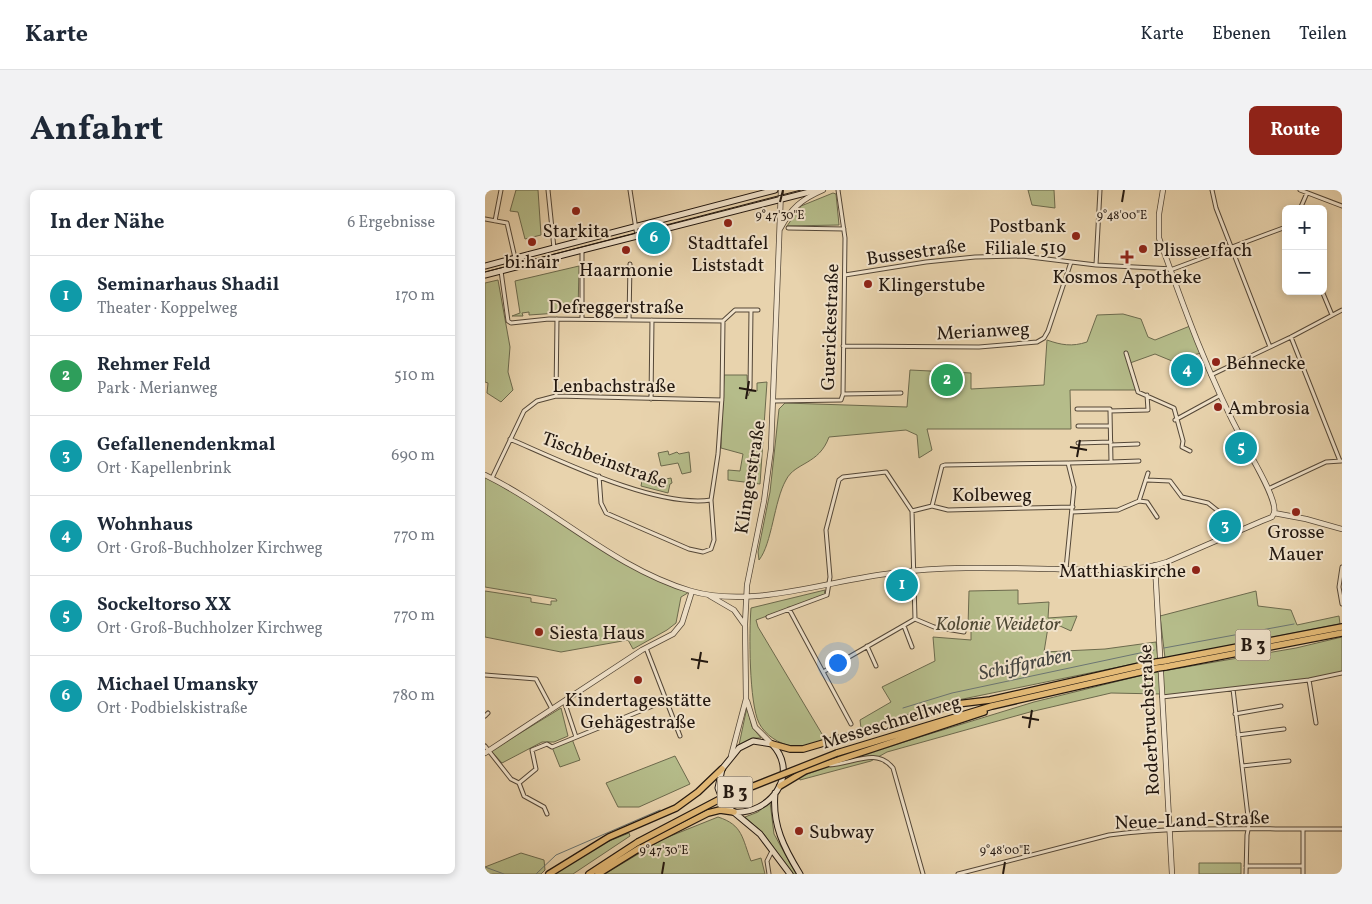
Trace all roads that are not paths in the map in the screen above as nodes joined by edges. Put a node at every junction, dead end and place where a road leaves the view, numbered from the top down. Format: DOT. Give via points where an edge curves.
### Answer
graph roads {
  1 [pos="501,190"];
  2 [pos="548,190"];
  3 [pos="630,190"];
  4 [pos="775,190"];
  5 [pos="781,190"];
  6 [pos="817,190"];
  7 [pos="823,190"];
  8 [pos="838,190"];
  9 [pos="1101,190"];
  10 [pos="1163,190"];
  11 [pos="1212,190"];
  12 [pos="1300,190"];
  13 [pos="1307,193"];
  14 [pos="781,201"];
  15 [pos="1302,205"];
  16 [pos="1342,206"];
  17 [pos="485,219"];
  18 [pos="495,221"];
  19 [pos="635,226"];
  20 [pos="788,228"];
  21 [pos="1282,228"];
  22 [pos="844,229"];
  23 [pos="780,230"];
  24 [pos="637,237"];
  25 [pos="1231,247"];
  26 [pos="554,248"];
  27 [pos="582,250"];
  28 [pos="515,258"];
  29 [pos="1071,262"];
  30 [pos="631,264"];
  31 [pos="1096,265"];
  32 [pos="485,266"];
  33 [pos="1170,270"];
  34 [pos="501,271"];
  35 [pos="485,275"];
  36 [pos="845,275"];
  37 [pos="1324,295"];
  38 [pos="751,310"];
  39 [pos="758,310"];
  40 [pos="1342,310"];
  41 [pos="1332,315"];
  42 [pos="557,319"];
  43 [pos="583,319"];
  44 [pos="629,320"];
  45 [pos="652,320"];
  46 [pos="723,321"];
  47 [pos="1291,337"];
  48 [pos="843,346"];
  49 [pos="1270,347"];
  50 [pos="1126,353"];
  51 [pos="1211,375"];
  52 [pos="750,388"];
  53 [pos="901,393"];
  54 [pos="843,394"];
  55 [pos="1147,395"];
  56 [pos="556,396"];
  57 [pos="1219,396"];
  58 [pos="651,399"];
  59 [pos="722,400"];
  60 [pos="775,401"];
  61 [pos="1077,409"];
  62 [pos="1110,411"];
  63 [pos="1175,420"];
  64 [pos="1078,426"];
  65 [pos="1110,426"];
  66 [pos="510,439"];
  67 [pos="1078,443"];
  68 [pos="1111,444"];
  69 [pos="1138,444"];
  70 [pos="1190,451"];
  71 [pos="1139,461"];
  72 [pos="1341,461"];
  73 [pos="1111,462"];
  74 [pos="1068,463"];
  75 [pos="1148,473"];
  76 [pos="485,475"];
  77 [pos="599,476"];
  78 [pos="492,478"];
  79 [pos="1147,480"];
  80 [pos="1268,489"];
  81 [pos="711,500"];
  82 [pos="1139,501"];
  83 [pos="932,506"];
  84 [pos="1073,507"];
  85 [pos="912,511"];
  86 [pos="1072,512"];
  87 [pos="1274,513"];
  88 [pos="1157,517"];
  89 [pos="1342,529"];
  90 [pos="1240,531"];
  91 [pos="1155,565"];
  92 [pos="1342,567"];
  93 [pos="1066,569"];
  94 [pos="912,571"];
  95 [pos="830,584"];
  96 [pos="692,591"];
  97 [pos="707,594"];
  98 [pos="746,596"];
  99 [pos="1342,604"];
  100 [pos="789,609"];
  101 [pos="768,616"];
  102 [pos="915,619"];
  103 [pos="745,624"];
  104 [pos="904,626"];
  105 [pos="1341,631"];
  106 [pos="964,632"];
  107 [pos="867,646"];
  108 [pos="645,647"];
  109 [pos="912,647"];
  110 [pos="1158,665"];
  111 [pos="876,666"];
  112 [pos="823,672"];
  113 [pos="1342,673"];
  114 [pos="485,675"];
  115 [pos="1309,680"];
  116 [pos="1233,689"];
  117 [pos="1033,696"];
  118 [pos="1162,697"];
  119 [pos="746,698"];
  120 [pos="667,700"];
  121 [pos="990,700"];
  122 [pos="564,702"];
  123 [pos="1281,706"];
  124 [pos="552,709"];
  125 [pos="1235,714"];
  126 [pos="961,715"];
  127 [pos="1316,723"];
  128 [pos="851,724"];
  129 [pos="1283,729"];
  130 [pos="680,736"];
  131 [pos="1238,736"];
  132 [pos="576,738"];
  133 [pos="772,744"];
  134 [pos="486,750"];
  135 [pos="731,756"];
  136 [pos="1289,761"];
  137 [pos="822,765"];
  138 [pos="1242,766"];
  139 [pos="722,769"];
  140 [pos="519,783"];
  141 [pos="780,786"];
  142 [pos="775,793"];
  143 [pos="734,812"];
  144 [pos="547,814"];
  145 [pos="1342,829"];
  146 [pos="1170,830"];
  147 [pos="1248,830"];
  148 [pos="1303,830"];
  149 [pos="773,851"];
  150 [pos="1246,866"];
  151 [pos="1303,866"];
  152 [pos="549,874"];
  153 [pos="589,874"];
  154 [pos="598,874"];
  155 [pos="769,874"];
  156 [pos="790,874"];
  157 [pos="800,874"];
  158 [pos="923,874"];
  159 [pos="958,874"];
  160 [pos="1173,874"];
  161 [pos="1245,874"];
  162 [pos="1303,874"];
  1 -- 18 [label="street"];
  2 -- 26 [label="street"];
  3 -- 19 [label="street"];
  4 -- 19 [label="main road"];
  5 -- 14 [label="street, Klingerstraße"];
  6 -- 14 [label="main road"];
  7 -- 23 [label="street, Klingerstraße" via="794,207"];
  8 -- 22 [label="street, Guerickestraße"];
  9 -- 31 [label="street"];
  10 -- 33 [label="street" via="1159,238"];
  11 -- 25 [label="street"];
  12 -- 13 [label="street"];
  13 -- 15 [label="street"];
  13 -- 16 [label="street"];
  14 -- 23 [label="street, Klingerstraße"];
  14 -- 24 [label="main road"];
  17 -- 18 [label="street"];
  18 -- 28 [label="street" via="507,223"];
  19 -- 24 [label="street"];
  19 -- 26 [label="main road"];
  20 -- 22 [label="street"];
  21 -- 25 [label="street"];
  22 -- 36 [label="street, Guerickestraße"];
  23 -- 60 [label="street, Klingerstraße"];
  24 -- 27 [label="main road"];
  25 -- 33 [label="street"];
  25 -- 49 [label="street"];
  26 -- 28 [label="main road"];
  27 -- 34 [label="main road"];
  27 -- 43 [label="street"];
  28 -- 32 [label="main road"];
  29 -- 31 [label="street, Bussestraße"];
  29 -- 36 [label="street, Bussestraße" via="1032,256 975,257"];
  29 -- 48 [label="street, Merianweg" via="1048,331 1037,342 979,347"];
  30 -- 44 [label="street"];
  31 -- 33 [label="street, Bussestraße"];
  33 -- 51 [label="street"];
  34 -- 35 [label="main road"];
  34 -- 42 [label="street, Defreggerstraße" via="509,322"];
  36 -- 48 [label="street, Guerickestraße"];
  37 -- 41 [label="street"];
  38 -- 39 [label="street"];
  38 -- 46 [label="street" via="735,310"];
  38 -- 52 [label="street"];
  40 -- 41 [label="street"];
  41 -- 47 [label="street"];
  42 -- 43 [label="street, Defreggerstraße"];
  42 -- 56 [label="street"];
  43 -- 44 [label="street, Defreggerstraße"];
  44 -- 45 [label="street, Defreggerstraße"];
  45 -- 46 [label="street, Defreggerstraße"];
  45 -- 58 [label="street"];
  46 -- 59 [label="street"];
  47 -- 49 [label="street"];
  47 -- 72 [label="street"];
  48 -- 54 [label="street, Guerickestraße"];
  49 -- 51 [label="street"];
  50 -- 55 [label="street" via="1138,392"];
  51 -- 57 [label="street"];
  53 -- 54 [label="street"];
  54 -- 60 [label="street, Guerickestraße" via="841,400"];
  55 -- 62 [label="street" via="1148,410"];
  55 -- 63 [label="street" via="1174,408"];
  56 -- 58 [label="street, Lenbachstraße"];
  56 -- 66 [label="street, Lenbachstraße" via="542,398 528,407"];
  57 -- 63 [label="street"];
  57 -- 80 [label="street"];
  58 -- 59 [label="street, Lenbachstraße"];
  59 -- 81 [label="street"];
  60 -- 98 [label="street, Klingerstraße" via="769,472"];
  61 -- 62 [label="street"];
  62 -- 65 [label="street"];
  63 -- 70 [label="street" via="1183,440 1182,447"];
  64 -- 65 [label="street"];
  65 -- 68 [label="street"];
  66 -- 77 [label="street, Tischbeinstraße"];
  66 -- 78 [label="street, Lenbachstraße"];
  67 -- 68 [label="street"];
  68 -- 69 [label="street"];
  68 -- 73 [label="street"];
  71 -- 73 [label="street"];
  72 -- 80 [label="street" via="1327,462"];
  73 -- 74 [label="street"];
  74 -- 83 [label="street" via="945,465 942,466"];
  74 -- 84 [label="street" via="1074,487"];
  75 -- 79 [label="street"];
  76 -- 78 [label="street"];
  77 -- 81 [label="street, Tischbeinstraße" via="659,495 699,502"];
  77 -- 81 [label="street" via="602,506 607,512 695,551 707,551 713,546"];
  78 -- 96 [label="street" via="635,568"];
  79 -- 82 [label="street"];
  79 -- 90 [label="street" via="1170,481 1182,497 1208,503"];
  80 -- 87 [label="street" via="1275,506"];
  82 -- 86 [label="street" via="1118,510"];
  82 -- 88 [label="street" via="1147,502"];
  83 -- 84 [label="street, Kolbeweg" via="948,510"];
  83 -- 85 [label="street, Kolbeweg"];
  84 -- 86 [label="street"];
  85 -- 94 [label="street"];
  85 -- 95 [label="street" via="887,472 841,478 826,530"];
  86 -- 93 [label="street"];
  87 -- 89 [label="street"];
  87 -- 90 [label="street" via="1272,517"];
  90 -- 91 [label="street"];
  91 -- 93 [label="street"];
  91 -- 118 [label="street, Roderbruchstraße"];
  92 -- 99 [label="street" via="1339,587"];
  93 -- 94 [label="street"];
  94 -- 95 [label="street"];
  94 -- 102 [label="street"];
  95 -- 98 [label="street"];
  95 -- 100 [label="street" via="827,595"];
  96 -- 97 [label="street"];
  96 -- 108 [label="street" via="679,628"];
  97 -- 98 [label="street"];
  97 -- 103 [label="street" via="734,610"];
  98 -- 103 [label="street, Klingerstraße"];
  100 -- 101 [label="street"];
  100 -- 112 [label="street"];
  102 -- 104 [label="street"];
  102 -- 106 [label="street" via="934,627"];
  103 -- 119 [label="street, Klingerstraße"];
  104 -- 107 [label="street"];
  104 -- 109 [label="street"];
  105 -- 110 [label="highway, Messeschnellweg / B 3, bridge"];
  107 -- 111 [label="street"];
  107 -- 112 [label="street"];
  108 -- 120 [label="street"];
  108 -- 122 [label="street"];
  110 -- 117 [label="highway, Messeschnellweg / B 3"];
  110 -- 121 [label="highway, Messeschnellweg / B 3"];
  112 -- 128 [label="street"];
  113 -- 115 [label="street"];
  114 -- 124 [label="street" via="536,679"];
  115 -- 116 [label="street"];
  115 -- 127 [label="street"];
  116 -- 118 [label="street"];
  116 -- 125 [label="street"];
  117 -- 126 [label="highway, Messeschnellweg / B 3"];
  117 -- 137 [label="highway"];
  118 -- 146 [label="street, Roderbruchstraße"];
  119 -- 133 [label="street, Klingerstraße" via="755,727"];
  119 -- 135 [label="street, Klingerstraße"];
  120 -- 130 [label="street"];
  120 -- 132 [label="street"];
  121 -- 126 [label="highway"];
  121 -- 133 [label="highway" via="957,704 803,750"];
  122 -- 124 [label="street"];
  122 -- 132 [label="street"];
  123 -- 125 [label="street"];
  124 -- 134 [label="street"];
  125 -- 131 [label="street"];
  126 -- 153 [label="highway, Messeschnellweg / B 3, bridge" via="837,753 718,800 638,842"];
  129 -- 131 [label="street"];
  131 -- 138 [label="street"];
  132 -- 140 [label="street" via="532,750 535,769"];
  133 -- 135 [label="main road" via="753,741"];
  133 -- 141 [label="main road" via="784,764"];
  134 -- 140 [label="street" via="511,779"];
  135 -- 139 [label="main road"];
  136 -- 138 [label="street"];
  137 -- 141 [label="highway"];
  137 -- 158 [label="street" via="836,765 871,756 880,757 893,768"];
  138 -- 147 [label="street"];
  139 -- 143 [label="main road" via="719,796"];
  139 -- 152 [label="highway" via="676,808 609,837"];
  140 -- 144 [label="street" via="524,796 544,807"];
  141 -- 142 [label="main road"];
  142 -- 143 [label="main road" via="750,812"];
  142 -- 157 [label="main road" via="774,817 778,831"];
  143 -- 149 [label="main road" via="756,830"];
  143 -- 154 [label="highway" via="720,810 708,813 643,846"];
  145 -- 148 [label="street, Neue-Land-Straße"];
  146 -- 147 [label="street, Neue-Land-Straße"];
  146 -- 159 [label="street, Neue-Land-Straße" via="1109,835"];
  146 -- 160 [label="street, Roderbruchstraße"];
  147 -- 148 [label="street, Neue-Land-Straße"];
  147 -- 150 [label="street"];
  148 -- 151 [label="street"];
  149 -- 155 [label="street" via="767,861"];
  149 -- 156 [label="main road"];
  150 -- 151 [label="street"];
  150 -- 161 [label="street"];
  151 -- 162 [label="street"];
}
